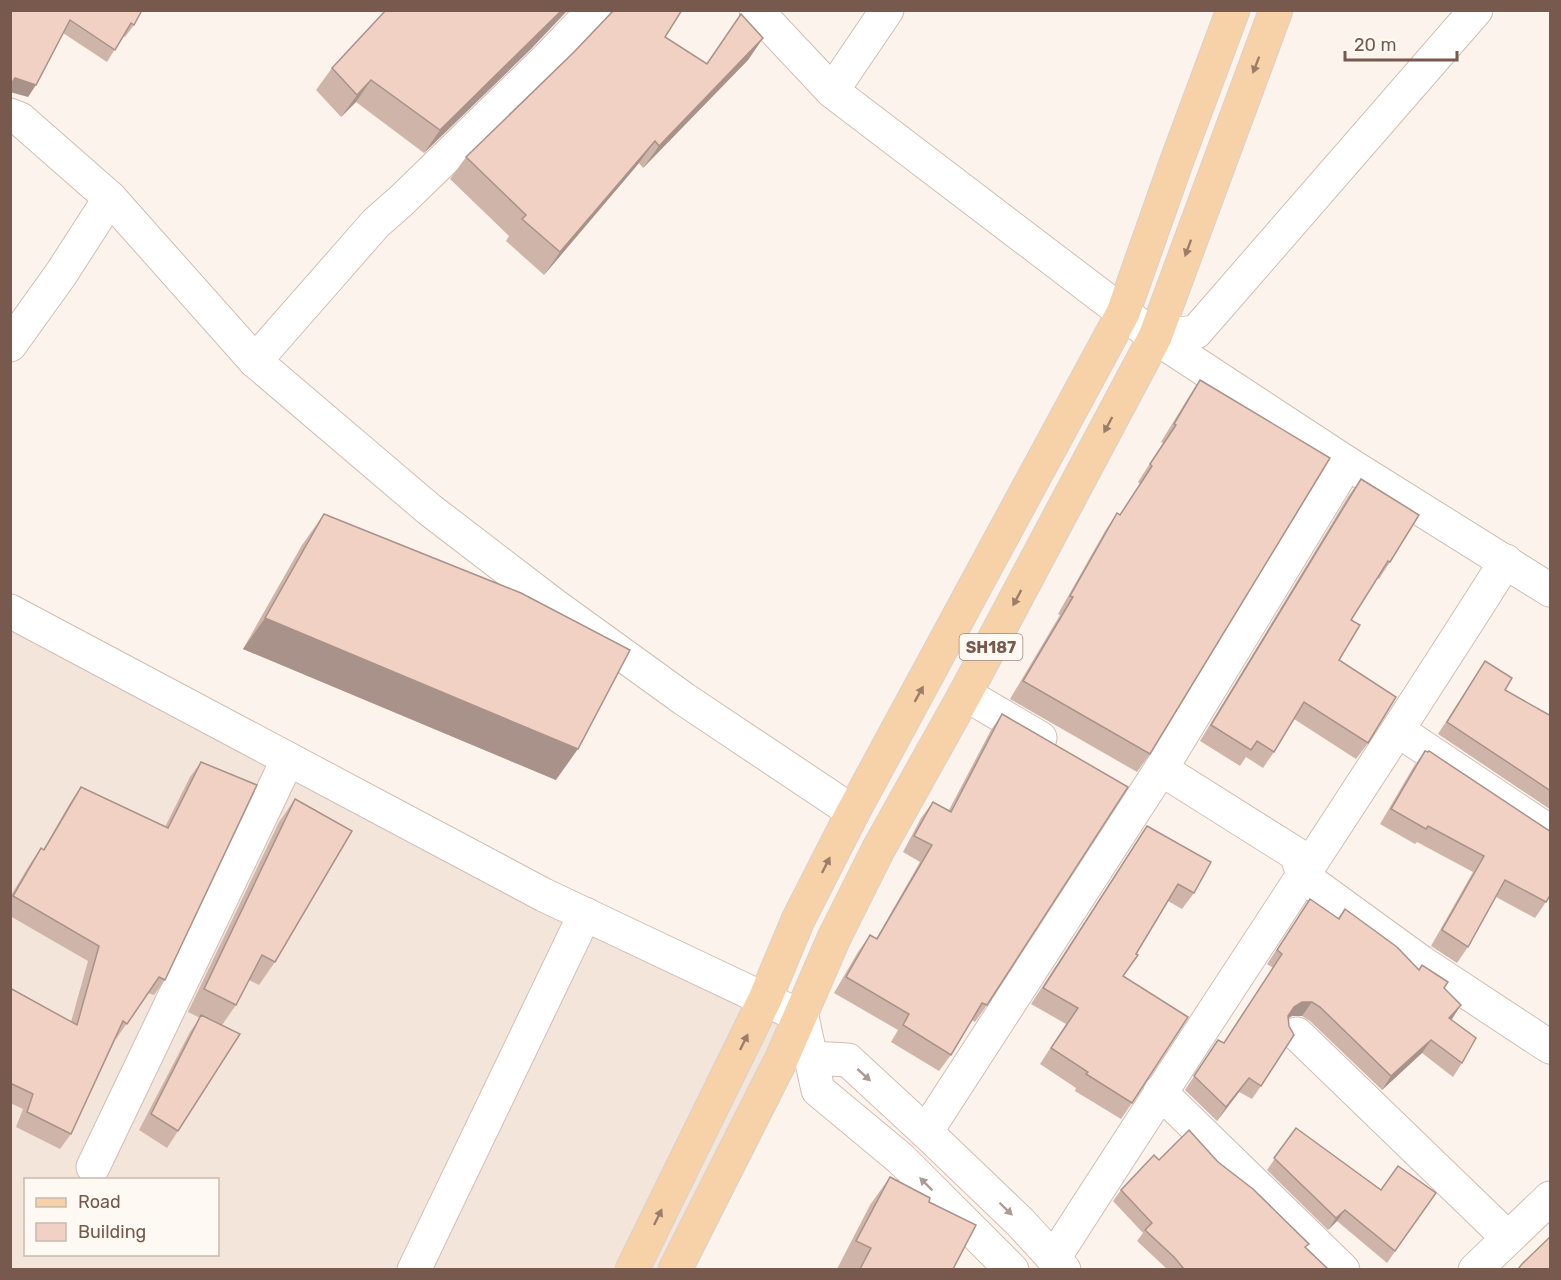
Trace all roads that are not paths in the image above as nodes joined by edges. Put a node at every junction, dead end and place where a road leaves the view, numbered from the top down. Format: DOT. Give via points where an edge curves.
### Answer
graph roads {
  1 [pos="594,10"];
  2 [pos="756,10"];
  3 [pos="887,10"];
  4 [pos="1233,10"];
  5 [pos="1276,10"];
  6 [pos="1476,10"];
  7 [pos="832,91"];
  8 [pos="10,115"];
  9 [pos="110,198"];
  10 [pos="1123,313"];
  11 [pos="13,336"];
  12 [pos="1155,337"];
  13 [pos="255,361"];
  14 [pos="1347,463"];
  15 [pos="1506,561"];
  16 [pos="1551,590"];
  17 [pos="10,611"];
  18 [pos="965,694"];
  19 [pos="1399,731"];
  20 [pos="1064,751"];
  21 [pos="288,759"];
  22 [pos="1161,769"];
  23 [pos="1114,780"];
  24 [pos="1143,797"];
  25 [pos="853,812"];
  26 [pos="1551,832"];
  27 [pos="1304,877"];
  28 [pos="585,914"];
  29 [pos="765,999"];
  30 [pos="802,1017"];
  31 [pos="1297,1034"];
  32 [pos="1551,1047"];
  33 [pos="812,1058"];
  34 [pos="1160,1092"];
  35 [pos="926,1132"];
  36 [pos="93,1167"];
  37 [pos="1551,1198"];
  38 [pos="1507,1238"];
  39 [pos="1059,1264"];
  40 [pos="1002,1265"];
  41 [pos="414,1269"];
  42 [pos="632,1269"];
  43 [pos="675,1269"];
  44 [pos="1343,1269"];
  45 [pos="1475,1269"];
  1 -- 13 [label="street" via="376,223"];
  2 -- 7 [label="street"];
  3 -- 7 [label="street"];
  4 -- 10 [label="main road, SH187"];
  5 -- 12 [label="main road, SH187, one-way"];
  6 -- 12 [label="street" via="1196,332"];
  7 -- 10 [label="street"];
  8 -- 9 [label="street" via="20,119"];
  9 -- 11 [label="street" via="61,274"];
  9 -- 13 [label="street"];
  10 -- 12 [label="street"];
  25 -- 10 [label="main road, SH187, one-way"];
  12 -- 14 [label="street"];
  12 -- 18 [label="main road, SH187, one-way"];
  13 -- 25 [label="street" via="430,510 554,604 684,699"];
  14 -- 15 [label="street"];
  14 -- 22 [label="street"];
  15 -- 16 [label="street"];
  15 -- 19 [label="street"];
  17 -- 21 [label="street"];
  18 -- 20 [label="street"];
  18 -- 30 [label="main road, SH187" via="873,860 834,938"];
  19 -- 26 [label="street"];
  19 -- 27 [label="street"];
  21 -- 28 [label="street"];
  21 -- 36 [label="street"];
  22 -- 24 [label="street"];
  22 -- 27 [label="street" via="1296,854"];
  23 -- 24 [label="street"];
  24 -- 35 [label="street"];
  29 -- 25 [label="main road, SH187, one-way" via="798,920"];
  27 -- 32 [label="street" via="1421,962"];
  27 -- 34 [label="street"];
  28 -- 29 [label="street"];
  28 -- 41 [label="street"];
  29 -- 30 [label="street"];
  42 -- 29 [label="main road, SH187, one-way"];
  30 -- 33 [label="street"];
  30 -- 43 [label="main road, SH187"];
  31 -- 38 [label="street"];
  33 -- 35 [label="street, one-way" via="848,1060"];
  40 -- 33 [label="street, one-way" via="901,1159 818,1090"];
  34 -- 39 [label="street"];
  34 -- 44 [label="street"];
  35 -- 39 [label="street, one-way"];
  37 -- 38 [label="street"];
  38 -- 45 [label="street"];
}
